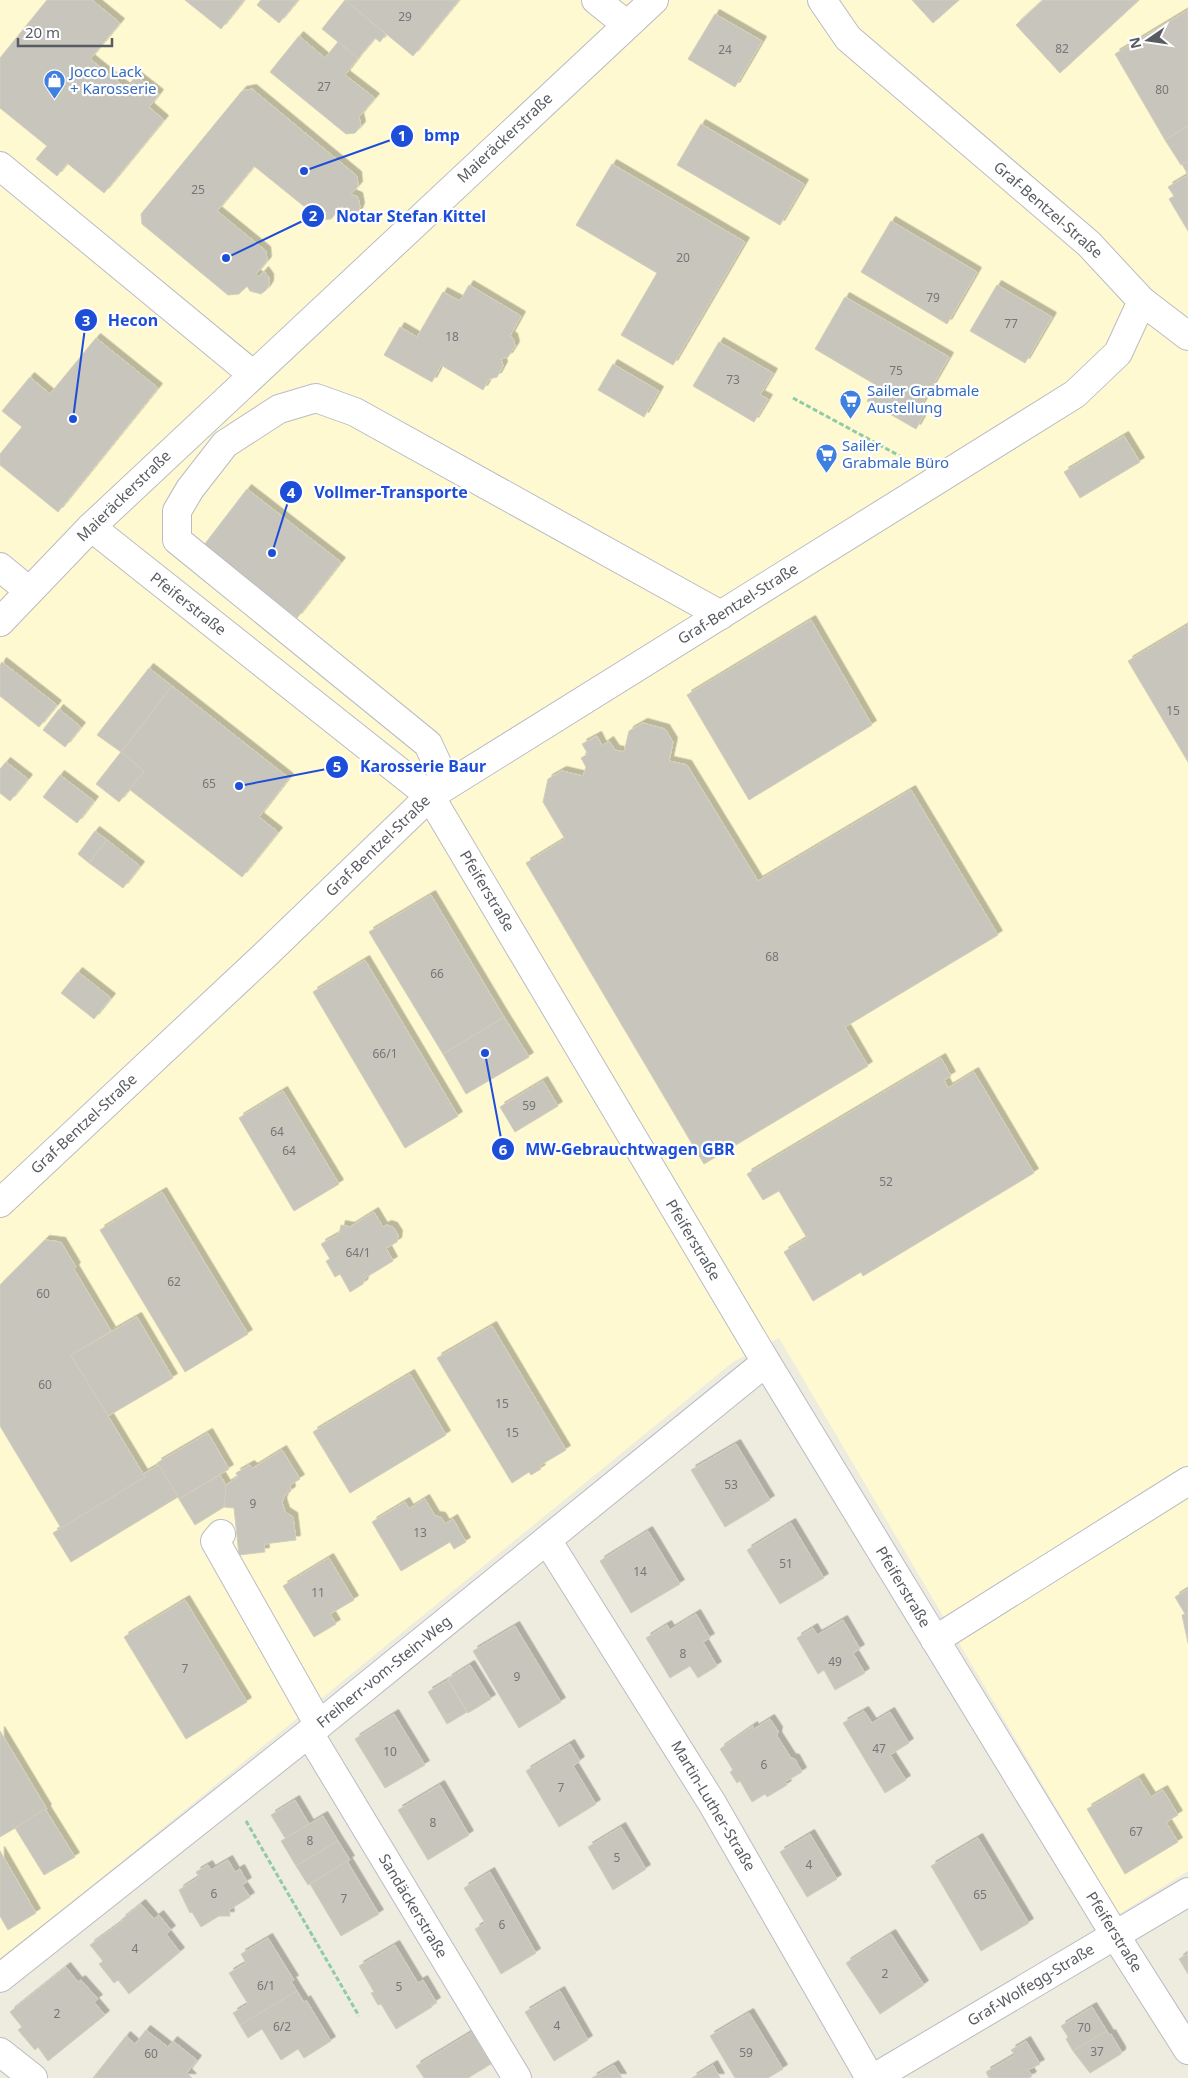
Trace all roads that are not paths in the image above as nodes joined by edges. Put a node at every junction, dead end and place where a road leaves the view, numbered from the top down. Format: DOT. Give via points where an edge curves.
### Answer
graph roads {
  1 [pos="596,0"];
  2 [pos="654,0"];
  3 [pos="822,0"];
  4 [pos="626,24"];
  5 [pos="0,166"];
  6 [pos="1142,301"];
  7 [pos="1188,336"];
  8 [pos="252,374"];
  9 [pos="91,527"];
  10 [pos="0,567"];
  11 [pos="29,591"];
  12 [pos="721,614"];
  13 [pos="0,622"];
  14 [pos="438,791"];
  15 [pos="0,1203"];
  16 [pos="766,1362"];
  17 [pos="1188,1481"];
  18 [pos="221,1534"];
  19 [pos="547,1540"];
  20 [pos="935,1640"];
  21 [pos="314,1729"];
  22 [pos="1188,1892"];
  23 [pos="1115,1935"];
  24 [pos="0,1978"];
  25 [pos="1188,2050"];
  26 [pos="0,2052"];
  27 [pos="33,2078"];
  28 [pos="517,2078"];
  29 [pos="870,2078"];
  30 [pos="874,2078"];
  1 -- 4 [label="street"];
  2 -- 4 [label="street, Maieräckerstraße"];
  3 -- 6 [label="street, Graf-Bentzel-Straße" via="848,38 1089,244"];
  4 -- 8 [label="street, Maieräckerstraße"];
  5 -- 8 [label="street"];
  6 -- 7 [label="street"];
  6 -- 12 [label="street, Graf-Bentzel-Straße" via="1118,352 1075,394"];
  8 -- 9 [label="street, Maieräckerstraße"];
  9 -- 11 [label="street, Maieräckerstraße"];
  9 -- 14 [label="street, Pfeiferstraße"];
  10 -- 11 [label="street"];
  11 -- 13 [label="street, Maieräckerstraße"];
  12 -- 14 [label="street, Graf-Bentzel-Straße"];
  12 -- 14 [label="street" via="355,412 316,398 279,409 225,444 177,511 177,540 428,744"];
  14 -- 15 [label="street, Graf-Bentzel-Straße"];
  14 -- 16 [label="street, Pfeiferstraße"];
  16 -- 19 [label="street, Freiherr-vom-Stein-Weg"];
  16 -- 20 [label="street, Pfeiferstraße"];
  17 -- 20 [label="street"];
  18 -- 21 [label="street, Sandäckerstraße" via="215,1541"];
  19 -- 21 [label="street, Freiherr-vom-Stein-Weg"];
  19 -- 29 [label="street, Martin-Luther-Straße" via="712,1803"];
  20 -- 23 [label="street, Pfeiferstraße"];
  21 -- 24 [label="street, Freiherr-vom-Stein-Weg"];
  21 -- 28 [label="street, Sandäckerstraße"];
  22 -- 23 [label="street, Graf-Wolfegg-Straße"];
  23 -- 25 [label="street, Pfeiferstraße"];
  23 -- 30 [label="street, Graf-Wolfegg-Straße"];
  26 -- 27 [label="street"];
}
